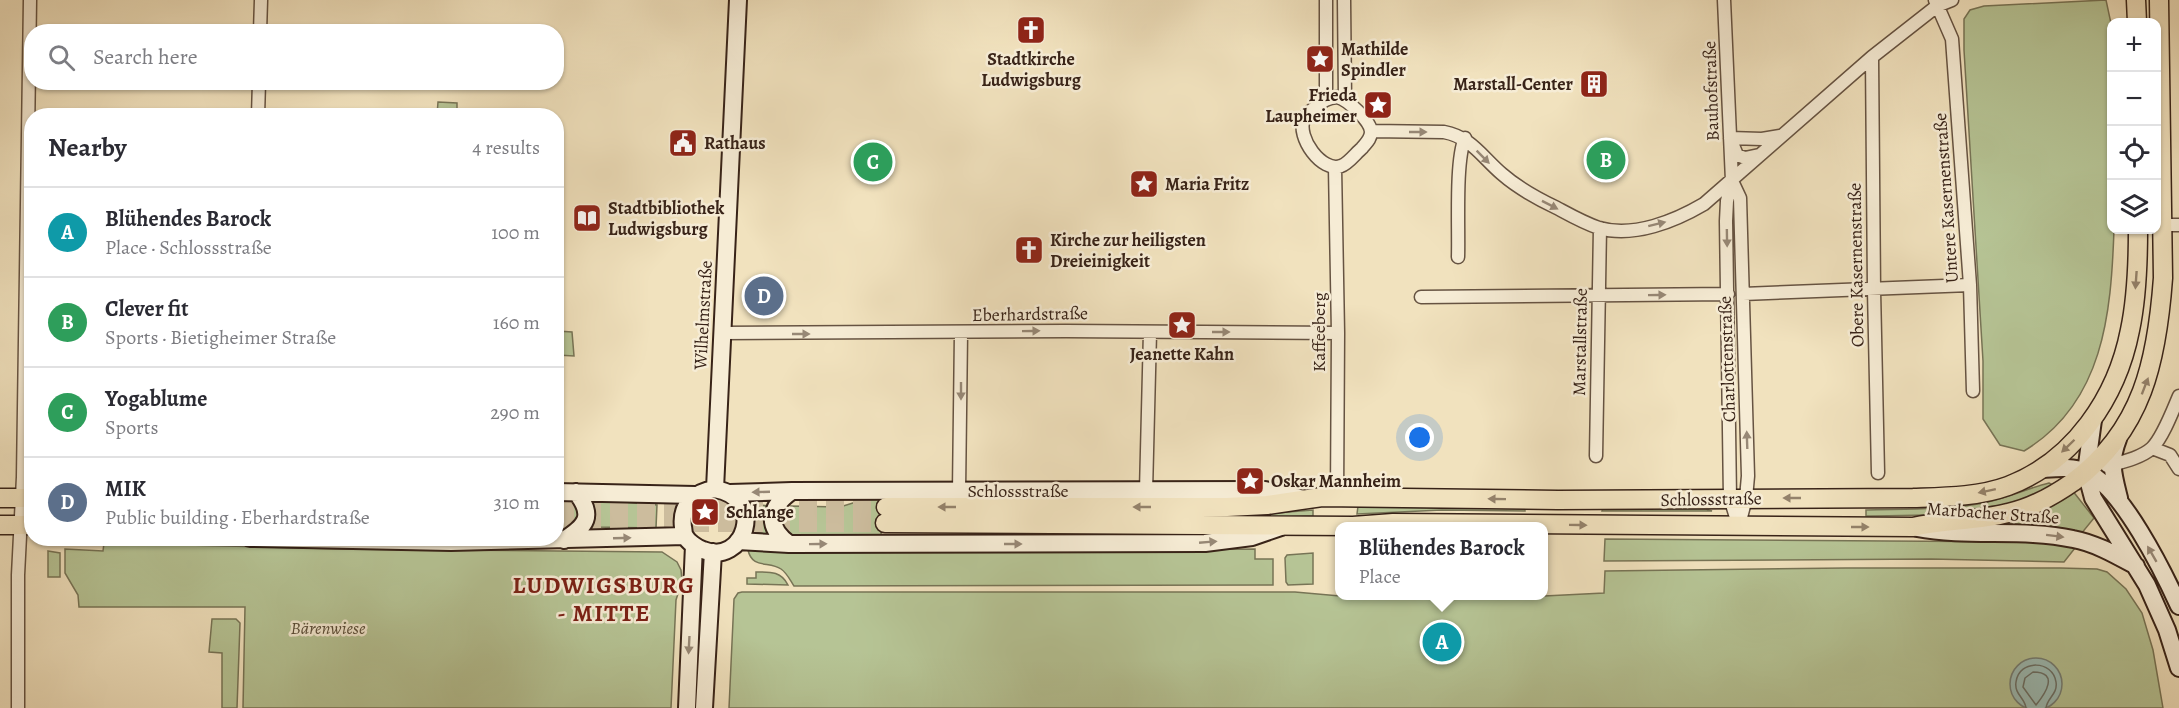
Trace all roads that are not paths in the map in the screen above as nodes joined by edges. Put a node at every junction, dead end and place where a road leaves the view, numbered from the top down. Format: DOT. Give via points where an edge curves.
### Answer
graph roads {
  1 [pos="30,0"];
  2 [pos="261,0"];
  3 [pos="738,0"];
  4 [pos="1326,0"];
  5 [pos="1344,0"];
  6 [pos="1724,0"];
  7 [pos="1952,0"];
  8 [pos="2136,0"];
  9 [pos="2160,0"];
  10 [pos="1936,3"];
  11 [pos="2137,18"];
  12 [pos="30,24"];
  13 [pos="260,24"];
  14 [pos="1872,57"];
  15 [pos="29,90"];
  16 [pos="259,90"];
  17 [pos="1326,98"];
  18 [pos="1345,99"];
  19 [pos="29,108"];
  20 [pos="258,108"];
  21 [pos="1371,131"];
  22 [pos="1781,136"];
  23 [pos="1465,138"];
  24 [pos="1730,138"];
  25 [pos="1760,155"];
  26 [pos="1335,167"];
  27 [pos="1732,181"];
  28 [pos="2171,225"];
  29 [pos="1600,228"];
  30 [pos="2138,234"];
  31 [pos="1458,257"];
  32 [pos="1970,285"];
  33 [pos="1874,290"];
  34 [pos="1728,294"];
  35 [pos="1743,294"];
  36 [pos="1598,296"];
  37 [pos="1421,297"];
  38 [pos="1150,332"];
  39 [pos="722,333"];
  40 [pos="961,333"];
  41 [pos="1338,333"];
  42 [pos="1973,391"];
  43 [pos="2179,396"];
  44 [pos="2093,420"];
  45 [pos="2118,438"];
  46 [pos="2152,448"];
  47 [pos="1596,456"];
  48 [pos="2112,465"];
  49 [pos="2041,469"];
  50 [pos="2179,469"];
  51 [pos="2086,472"];
  52 [pos="1878,473"];
  53 [pos="722,491"];
  54 [pos="792,491"];
  55 [pos="959,491"];
  56 [pos="1146,491"];
  57 [pos="564,492"];
  58 [pos="576,492"];
  59 [pos="695,495"];
  60 [pos="1337,497"];
  61 [pos="0,498"];
  62 [pos="24,498"];
  63 [pos="1738,498"];
  64 [pos="1305,499"];
  65 [pos="2121,506"];
  66 [pos="0,525"];
  67 [pos="24,525"];
  68 [pos="1548,525"];
  69 [pos="1286,526"];
  70 [pos="1335,526"];
  71 [pos="1738,527"];
  72 [pos="1913,527"];
  73 [pos="24,538"];
  74 [pos="564,540"];
  75 [pos="689,540"];
  76 [pos="738,541"];
  77 [pos="789,544"];
  78 [pos="713,552"];
  79 [pos="2137,566"];
  80 [pos="2179,606"];
  81 [pos="2179,668"];
  82 [pos="18,708"];
  83 [pos="687,708"];
  84 [pos="704,708"];
  1 -- 12 [label="street"];
  2 -- 13 [label="street"];
  3 -- 39 [label="main road, Wilhelmstraße"];
  4 -- 17 [label="street"];
  5 -- 18 [label="street"];
  6 -- 24 [label="street, Bauhofstraße"];
  7 -- 10 [label="street"];
  8 -- 11 [label="main road"];
  9 -- 28 [label="main road, Schlossstraße"];
  10 -- 14 [label="street"];
  10 -- 32 [label="street, Untere Kasernenstraße" via="1952,39"];
  14 -- 22 [label="street"];
  14 -- 33 [label="street, Obere Kasernenstraße"];
  15 -- 19 [label="street"];
  16 -- 20 [label="street"];
  17 -- 18 [label="street"];
  17 -- 26 [label="street" via="1304,117 1302,132 1305,144 1325,164"];
  18 -- 21 [label="street"];
  21 -- 23 [label="street, one-way" via="1444,132"];
  21 -- 26 [label="street" via="1368,141 1343,166"];
  22 -- 24 [label="street"];
  22 -- 25 [label="street"];
  23 -- 29 [label="street, one-way" via="1510,180 1542,201"];
  23 -- 31 [label="street"];
  24 -- 25 [label="street" via="1737,155"];
  24 -- 27 [label="street, Bauhofstraße"];
  25 -- 27 [label="street"];
  26 -- 41 [label="street, Kaffeeberg"];
  29 -- 27 [label="street, one-way" via="1633,229 1671,220 1704,204"];
  27 -- 34 [label="street, Charlottenstraße, one-way" via="1727,201"];
  27 -- 35 [label="street, Charlottenstraße" via="1740,198"];
  45 -- 28 [label="main road, Schlossstraße, one-way" via="2147,383 2155,354"];
  29 -- 36 [label="street, Marstallstraße"];
  30 -- 44 [label="main road, Schlossstraße, one-way" via="2130,331 2121,362"];
  32 -- 33 [label="street"];
  32 -- 42 [label="street, Untere Kasernenstraße"];
  33 -- 35 [label="street"];
  33 -- 52 [label="street, Obere Kasernenstraße"];
  36 -- 34 [label="street, one-way"];
  34 -- 63 [label="street, Charlottenstraße"];
  63 -- 35 [label="street, Charlottenstraße, one-way" via="1748,476"];
  36 -- 37 [label="street"];
  36 -- 47 [label="street, Marstallstraße"];
  40 -- 38 [label="street, Eberhardstraße, one-way"];
  38 -- 41 [label="street, Eberhardstraße, one-way"];
  38 -- 56 [label="street"];
  39 -- 40 [label="street, Eberhardstraße, one-way"];
  39 -- 53 [label="main road, Wilhelmstraße"];
  40 -- 55 [label="street, one-way"];
  41 -- 60 [label="street, Kaffeeberg"];
  43 -- 46 [label="street"];
  44 -- 49 [label="main road, Schlossstraße, one-way"];
  44 -- 51 [label="main road"];
  45 -- 48 [label="main road"];
  45 -- 51 [label="main road, Schlossstraße"];
  46 -- 48 [label="street"];
  46 -- 50 [label="street" via="2170,455"];
  48 -- 51 [label="street"];
  48 -- 65 [label="main road"];
  49 -- 51 [label="main road"];
  49 -- 63 [label="main road, Schlossstraße, one-way" via="2008,486 1971,494 1913,498"];
  51 -- 65 [label="main road" via="2102,482"];
  51 -- 72 [label="main road, Schlossstraße" via="2048,497 2007,513"];
  51 -- 79 [label="main road" via="2093,498"];
  54 -- 53 [label="main road, Schlossstraße, one-way"];
  53 -- 59 [label="main road" via="704,490"];
  53 -- 76 [label="main road" via="742,504 746,515 746,526"];
  54 -- 55 [label="main road, Schlossstraße"];
  54 -- 77 [label="main road" via="779,503 772,518 777,534"];
  55 -- 56 [label="main road, Schlossstraße"];
  56 -- 64 [label="main road, Schlossstraße" via="1265,490"];
  57 -- 58 [label="main road"];
  58 -- 59 [label="main road"];
  58 -- 74 [label="main road" via="584,501 587,517 583,527"];
  59 -- 75 [label="main road" via="684,512"];
  63 -- 60 [label="main road, Schlossstraße, one-way"];
  60 -- 64 [label="main road, Schlossstraße"];
  61 -- 62 [label="main road"];
  63 -- 71 [label="street, Charlottenstraße"];
  64 -- 69 [label="main road, Schlossstraße, one-way" via="1227,507 886,515"];
  80 -- 65 [label="main road, one-way" via="2151,551"];
  66 -- 67 [label="main road"];
  68 -- 71 [label="main road, Schlossstraße, one-way"];
  69 -- 70 [label="main road, Schlossstraße, one-way"];
  77 -- 69 [label="main road, Schlossstraße, one-way" via="1205,543 1252,537"];
  71 -- 72 [label="main road, Schlossstraße, one-way"];
  72 -- 79 [label="main road, Marbacher Straße, one-way" via="1956,534 2038,534 2073,539"];
  73 -- 82 [label="street" via="18,575"];
  74 -- 75 [label="main road, one-way"];
  75 -- 78 [label="main road"];
  75 -- 83 [label="main road, one-way"];
  76 -- 77 [label="main road, Schlossstraße"];
  76 -- 78 [label="main road" via="727,550"];
  78 -- 84 [label="main road"];
  79 -- 81 [label="main road"];
}
